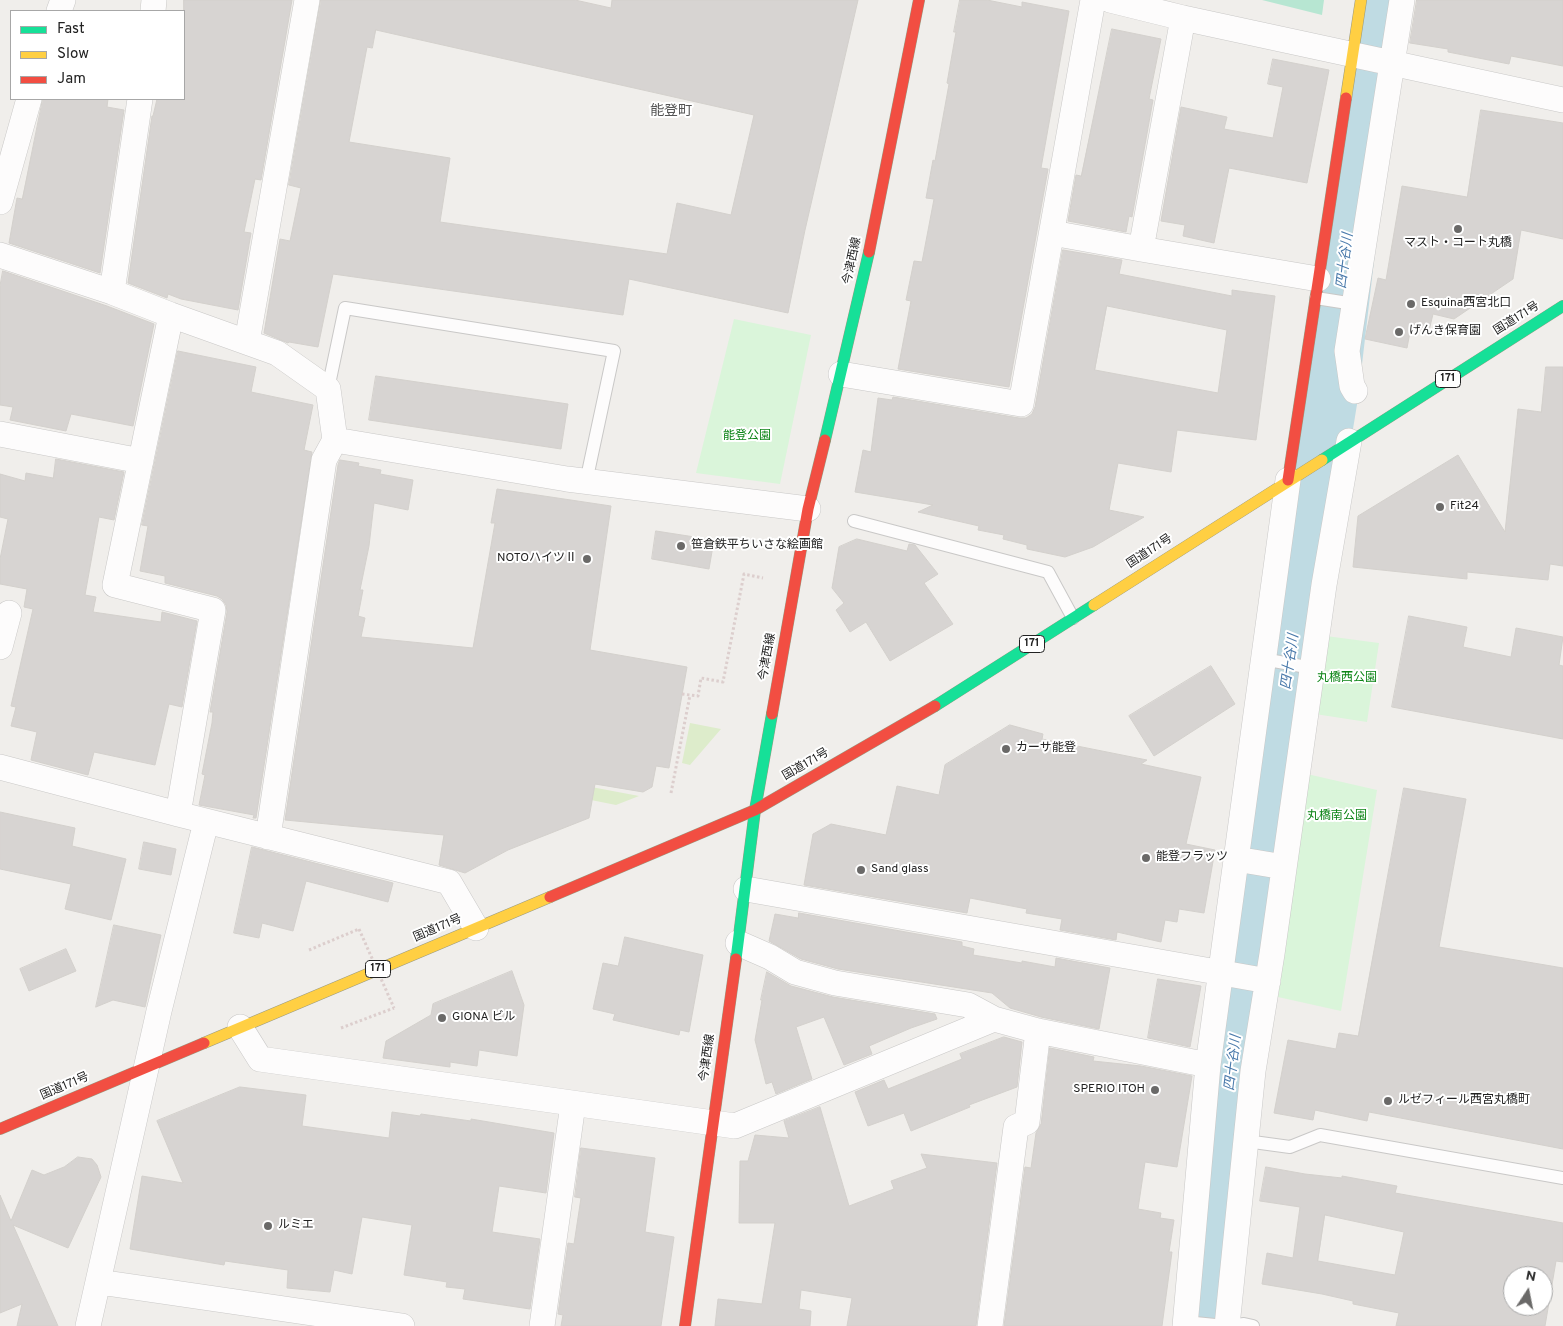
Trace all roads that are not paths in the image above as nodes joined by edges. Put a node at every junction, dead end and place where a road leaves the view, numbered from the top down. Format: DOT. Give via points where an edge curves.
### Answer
graph roads {
  1 [pos="308,0"];
  2 [pos="919,0"];
  3 [pos="1093,0"];
  4 [pos="1110,0"];
  5 [pos="1361,0"];
  6 [pos="1402,0"];
  7 [pos="1183,18"];
  8 [pos="1374,59"];
  9 [pos="29,100"];
  10 [pos="140,100"];
  11 [pos="1563,100"];
  12 [pos="0,202"];
  13 [pos="1052,232"];
  14 [pos="1141,249"];
  15 [pos="0,255"];
  16 [pos="1317,288"];
  17 [pos="112,292"];
  18 [pos="1345,303"];
  19 [pos="1563,306"];
  20 [pos="171,315"];
  21 [pos="247,342"];
  22 [pos="842,374"];
  23 [pos="328,389"];
  24 [pos="1355,391"];
  25 [pos="0,434"];
  26 [pos="334,440"];
  27 [pos="1341,446"];
  28 [pos="141,461"];
  29 [pos="1296,475"];
  30 [pos="586,482"];
  31 [pos="808,509"];
  32 [pos="854,521"];
  33 [pos="8,613"];
  34 [pos="1073,618"];
  35 [pos="0,647"];
  36 [pos="1270,661"];
  37 [pos="1308,667"];
  38 [pos="0,767"];
  39 [pos="755,810"];
  40 [pos="178,814"];
  41 [pos="206,822"];
  42 [pos="268,837"];
  43 [pos="1261,863"];
  44 [pos="746,889"];
  45 [pos="476,928"];
  46 [pos="738,943"];
  47 [pos="1226,974"];
  48 [pos="1263,980"];
  49 [pos="994,1019"];
  50 [pos="240,1027"];
  51 [pos="1038,1031"];
  52 [pos="1208,1065"];
  53 [pos="147,1067"];
  54 [pos="573,1104"];
  55 [pos="713,1124"];
  56 [pos="0,1129"];
  57 [pos="1246,1141"];
  58 [pos="1563,1178"];
  59 [pos="98,1282"];
  60 [pos="1189,1324"];
  61 [pos="88,1326"];
  62 [pos="402,1326"];
  63 [pos="542,1326"];
  64 [pos="685,1326"];
  65 [pos="990,1326"];
  66 [pos="1224,1326"];
  67 [pos="1253,1326"];
  1 -- 21 [label="street"];
  2 -- 22 [label="main road, 今津西線"];
  3 -- 13 [label="street"];
  4 -- 7 [label="street"];
  5 -- 8 [label="main road"];
  6 -- 8 [label="street"];
  7 -- 8 [label="street"];
  7 -- 14 [label="street"];
  8 -- 11 [label="street"];
  8 -- 16 [label="main road"];
  8 -- 18 [label="street"];
  9 -- 12 [label="street"];
  10 -- 17 [label="street"];
  13 -- 14 [label="street"];
  13 -- 22 [label="street" via="1021,404"];
  14 -- 16 [label="street"];
  15 -- 17 [label="street"];
  16 -- 18 [label="lane"];
  16 -- 29 [label="main road"];
  17 -- 20 [label="street"];
  18 -- 24 [label="street" via="1347,351"];
  19 -- 27 [label="main road, 国道171号 / 171"];
  20 -- 21 [label="street"];
  20 -- 28 [label="street"];
  21 -- 23 [label="street" via="278,353"];
  22 -- 31 [label="main road, 今津西線"];
  23 -- 26 [label="street"];
  23 -- 30 [label="lane" via="345,308 614,351"];
  25 -- 28 [label="street"];
  26 -- 30 [label="street"];
  26 -- 42 [label="street" via="324,460"];
  27 -- 29 [label="main road, 国道171号 / 171"];
  27 -- 37 [label="street" via="1324,586"];
  28 -- 40 [label="street" via="115,585 213,610"];
  29 -- 34 [label="main road, 国道171号 / 171"];
  29 -- 36 [label="street"];
  30 -- 31 [label="street"];
  31 -- 39 [label="main road, 今津西線"];
  32 -- 34 [label="lane" via="1048,572"];
  33 -- 35 [label="street"];
  34 -- 39 [label="main road, 国道171号 / 171" via="915,719"];
  36 -- 37 [label="lane"];
  36 -- 43 [label="street"];
  37 -- 43 [label="street"];
  38 -- 40 [label="street"];
  39 -- 44 [label="main road, 今津西線"];
  39 -- 45 [label="main road, 国道171号 / 171"];
  40 -- 41 [label="street"];
  41 -- 42 [label="street"];
  41 -- 53 [label="street"];
  42 -- 45 [label="street" via="449,882"];
  43 -- 47 [label="street"];
  43 -- 48 [label="street"];
  44 -- 46 [label="main road, 今津西線"];
  44 -- 47 [label="street"];
  45 -- 50 [label="main road, 国道171号 / 171"];
  46 -- 49 [label="street" via="794,972 835,983 968,1005"];
  46 -- 55 [label="main road, 今津西線"];
  47 -- 48 [label="street"];
  47 -- 52 [label="street"];
  48 -- 57 [label="street"];
  49 -- 51 [label="street"];
  49 -- 55 [label="street" via="735,1126"];
  50 -- 53 [label="main road, 国道171号 / 171"];
  50 -- 54 [label="street" via="260,1059"];
  51 -- 52 [label="street"];
  51 -- 65 [label="street" via="1027,1122 1016,1127"];
  52 -- 60 [label="street"];
  53 -- 56 [label="main road, 国道171号 / 171"];
  53 -- 59 [label="street"];
  54 -- 55 [label="street"];
  54 -- 63 [label="street"];
  55 -- 64 [label="main road, 今津西線"];
  57 -- 58 [label="lane" via="1290,1147 1320,1135"];
  57 -- 66 [label="street"];
  59 -- 61 [label="street"];
  59 -- 62 [label="street"];
  60 -- 66 [label="lane"];
  66 -- 67 [label="lane"];
}
